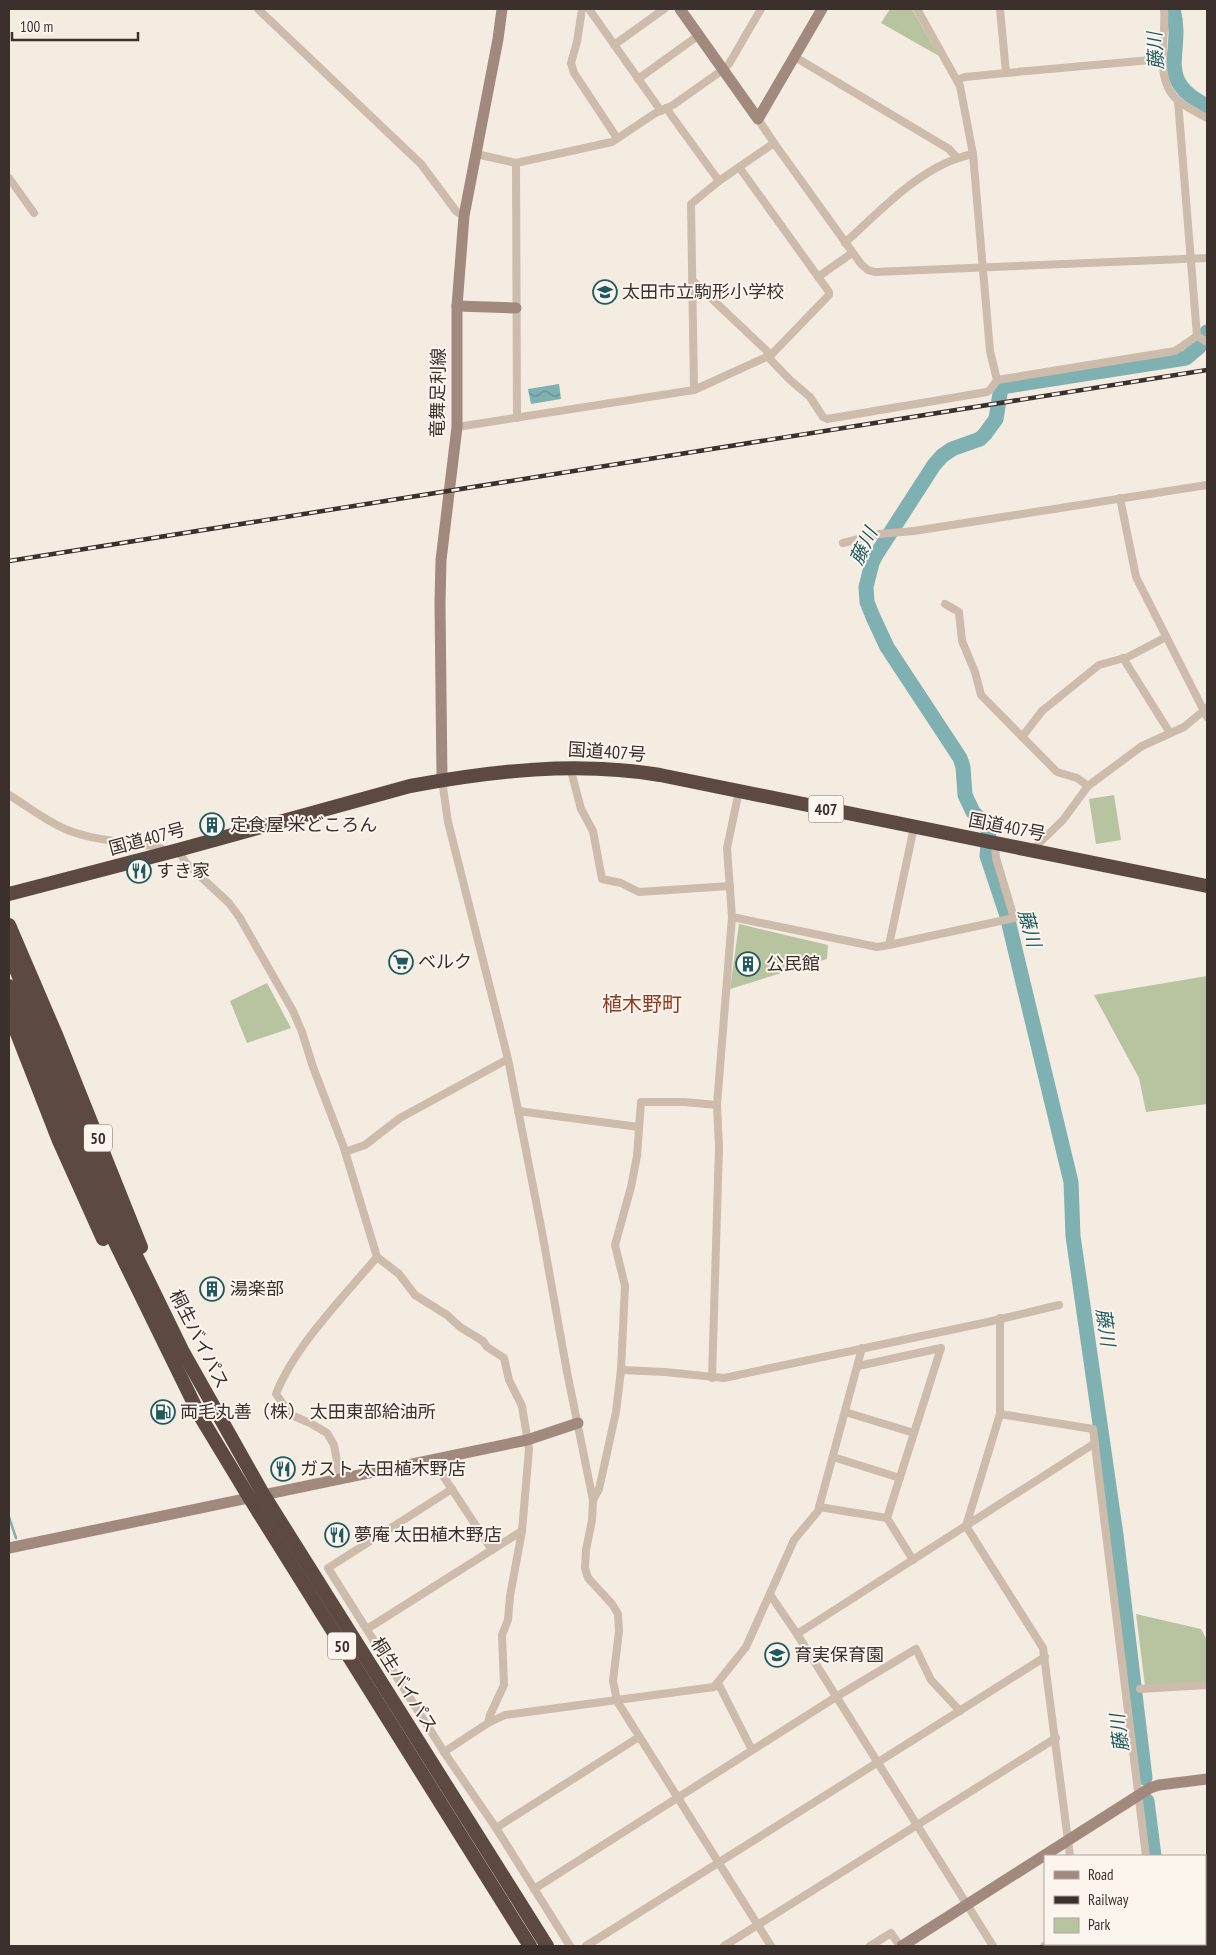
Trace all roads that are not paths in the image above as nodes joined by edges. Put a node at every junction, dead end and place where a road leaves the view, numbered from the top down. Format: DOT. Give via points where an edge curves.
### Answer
graph roads {
  1 [pos="258,9"];
  2 [pos="502,9"];
  3 [pos="582,9"];
  4 [pos="589,9"];
  5 [pos="664,9"];
  6 [pos="680,9"];
  7 [pos="760,9"];
  8 [pos="822,9"];
  9 [pos="917,9"];
  10 [pos="1000,9"];
  11 [pos="1164,9"];
  12 [pos="699,35"];
  13 [pos="614,45"];
  14 [pos="794,56"];
  15 [pos="1162,59"];
  16 [pos="724,69"];
  17 [pos="1006,72"];
  18 [pos="638,78"];
  19 [pos="957,80"];
  20 [pos="1178,101"];
  21 [pos="664,109"];
  22 [pos="1207,118"];
  23 [pos="758,119"];
  24 [pos="617,138"];
  25 [pos="774,143"];
  26 [pos="476,154"];
  27 [pos="973,154"];
  28 [pos="956,158"];
  29 [pos="516,163"];
  30 [pos="739,167"];
  31 [pos="9,178"];
  32 [pos="719,181"];
  33 [pos="34,213"];
  34 [pos="464,216"];
  35 [pos="845,243"];
  36 [pos="852,253"];
  37 [pos="1207,258"];
  38 [pos="1191,259"];
  39 [pos="983,268"];
  40 [pos="818,277"];
  41 [pos="692,280"];
  42 [pos="457,306"];
  43 [pos="516,308"];
  44 [pos="1197,336"];
  45 [pos="1207,342"];
  46 [pos="770,356"];
  47 [pos="997,380"];
  48 [pos="694,390"];
  49 [pos="517,418"];
  50 [pos="457,427"];
  51 [pos="1207,484"];
  52 [pos="1120,498"];
  53 [pos="843,543"];
  54 [pos="945,604"];
  55 [pos="1166,638"];
  56 [pos="1123,658"];
  57 [pos="1206,712"];
  58 [pos="1170,733"];
  59 [pos="1022,737"];
  60 [pos="570,767"];
  61 [pos="442,780"];
  62 [pos="1088,786"];
  63 [pos="740,791"];
  64 [pos="9,795"];
  65 [pos="914,827"];
  66 [pos="995,844"];
  67 [pos="1031,851"];
  68 [pos="174,852"];
  69 [pos="730,886"];
  70 [pos="1207,886"];
  71 [pos="9,894"];
  72 [pos="732,916"];
  73 [pos="9,925"];
  74 [pos="889,945"];
  75 [pos="9,952"];
  76 [pos="9,986"];
  77 [pos="9,1013"];
  78 [pos="508,1059"];
  79 [pos="717,1105"];
  80 [pos="518,1111"];
  81 [pos="639,1128"];
  82 [pos="345,1152"];
  83 [pos="377,1257"];
  84 [pos="1059,1305"];
  85 [pos="1000,1318"];
  86 [pos="163,1341"];
  87 [pos="862,1348"];
  88 [pos="183,1352"];
  89 [pos="858,1366"];
  90 [pos="621,1370"];
  91 [pos="712,1378"];
  92 [pos="845,1412"];
  93 [pos="1000,1414"];
  94 [pos="578,1423"];
  95 [pos="914,1433"];
  96 [pos="527,1440"];
  97 [pos="1095,1444"];
  98 [pos="833,1457"];
  99 [pos="432,1459"];
  100 [pos="340,1478"];
  101 [pos="900,1478"];
  102 [pos="452,1489"];
  103 [pos="256,1496"];
  104 [pos="593,1500"];
  105 [pos="819,1507"];
  106 [pos="888,1518"];
  107 [pos="966,1526"];
  108 [pos="522,1531"];
  109 [pos="9,1548"];
  110 [pos="492,1550"];
  111 [pos="913,1560"];
  112 [pos="771,1596"];
  113 [pos="367,1629"];
  114 [pos="797,1634"];
  115 [pos="1046,1657"];
  116 [pos="718,1683"];
  117 [pos="1207,1685"];
  118 [pos="1140,1689"];
  119 [pos="836,1697"];
  120 [pos="617,1701"];
  121 [pos="960,1711"];
  122 [pos="488,1723"];
  123 [pos="639,1737"];
  124 [pos="1056,1738"];
  125 [pos="752,1750"];
  126 [pos="444,1752"];
  127 [pos="877,1763"];
  128 [pos="1207,1779"];
  129 [pos="1138,1795"];
  130 [pos="677,1797"];
  131 [pos="916,1824"];
  132 [pos="496,1828"];
  133 [pos="1068,1840"];
  134 [pos="1045,1855"];
  135 [pos="1070,1855"];
  136 [pos="1146,1855"];
  137 [pos="1044,1856"];
  138 [pos="719,1864"];
  139 [pos="534,1889"];
  140 [pos="968,1906"];
  141 [pos="758,1925"];
  142 [pos="530,1946"];
  143 [pos="547,1946"];
  144 [pos="570,1946"];
  145 [pos="586,1946"];
  146 [pos="724,1946"];
  147 [pos="771,1946"];
  148 [pos="870,1946"];
  149 [pos="901,1946"];
  150 [pos="993,1946"];
  1 -- 34 [label="street" via="421,164 456,211"];
  2 -- 26 [label="street, 竜舞足利線"];
  3 -- 24 [label="street" via="572,68"];
  4 -- 13 [label="street"];
  5 -- 13 [label="street"];
  6 -- 12 [label="street"];
  7 -- 16 [label="street"];
  8 -- 14 [label="street"];
  9 -- 19 [label="street"];
  10 -- 17 [label="street"];
  11 -- 15 [label="street"];
  12 -- 16 [label="street"];
  12 -- 18 [label="street"];
  13 -- 18 [label="street"];
  14 -- 23 [label="street"];
  14 -- 28 [label="street" via="949,149"];
  15 -- 17 [label="street"];
  15 -- 20 [label="street" via="1166,82"];
  16 -- 21 [label="street"];
  16 -- 23 [label="street"];
  17 -- 19 [label="street"];
  18 -- 21 [label="street"];
  19 -- 27 [label="street"];
  20 -- 22 [label="street"];
  20 -- 38 [label="street"];
  21 -- 24 [label="street"];
  21 -- 32 [label="street"];
  23 -- 25 [label="street"];
  24 -- 29 [label="street" via="612,142"];
  25 -- 30 [label="street"];
  25 -- 35 [label="street"];
  26 -- 29 [label="street"];
  26 -- 34 [label="street, 竜舞足利線"];
  27 -- 28 [label="street"];
  27 -- 39 [label="street"];
  28 -- 35 [label="street" via="940,165 893,198"];
  29 -- 43 [label="street"];
  30 -- 32 [label="street"];
  30 -- 40 [label="street"];
  31 -- 33 [label="street"];
  32 -- 41 [label="street" via="691,204"];
  34 -- 42 [label="street, 竜舞足利線"];
  35 -- 36 [label="street"];
  36 -- 39 [label="street" via="868,270 875,272"];
  36 -- 40 [label="street"];
  37 -- 38 [label="street"];
  38 -- 39 [label="street"];
  38 -- 44 [label="street"];
  39 -- 47 [label="street" via="990,351"];
  40 -- 46 [label="street" via="829,295"];
  41 -- 46 [label="street"];
  41 -- 48 [label="street"];
  42 -- 43 [label="street"];
  42 -- 50 [label="street, 竜舞足利線"];
  43 -- 49 [label="street"];
  44 -- 45 [label="street"];
  44 -- 47 [label="street" via="1175,351"];
  46 -- 47 [label="street" via="810,397 822,417 827,418 987,392"];
  46 -- 48 [label="street"];
  48 -- 49 [label="street"];
  49 -- 50 [label="street"];
  50 -- 61 [label="street, 竜舞足利線" via="441,563"];
  51 -- 52 [label="street"];
  52 -- 53 [label="street" via="880,534"];
  52 -- 55 [label="street" via="1136,578"];
  54 -- 59 [label="street" via="959,612 962,641 981,695"];
  55 -- 56 [label="street"];
  55 -- 57 [label="street"];
  56 -- 58 [label="street"];
  56 -- 59 [label="street" via="1103,663 1090,672 1042,711"];
  57 -- 58 [label="street"];
  58 -- 62 [label="street" via="1142,746"];
  59 -- 62 [label="street" via="1057,772 1077,778"];
  60 -- 61 [label="highway, 国道407号 / 407"];
  60 -- 63 [label="highway, 国道407号 / 407" via="634,770"];
  60 -- 69 [label="street" via="581,809 593,831 602,879 621,883 639,892"];
  61 -- 68 [label="highway, 国道407号 / 407" via="410,786"];
  61 -- 78 [label="street" via="448,822"];
  62 -- 67 [label="street" via="1063,820"];
  63 -- 65 [label="highway, 国道407号 / 407"];
  63 -- 69 [label="street" via="727,848"];
  64 -- 68 [label="street" via="46,819 85,836 158,846"];
  65 -- 66 [label="highway, 国道407号 / 407"];
  65 -- 74 [label="street"];
  66 -- 67 [label="highway, 国道407号 / 407"];
  66 -- 74 [label="street" via="996,858 1014,918"];
  67 -- 70 [label="highway, 国道407号 / 407"];
  68 -- 71 [label="highway, 国道407号 / 407"];
  68 -- 82 [label="street" via="229,903 265,959 302,1032"];
  69 -- 72 [label="street"];
  72 -- 74 [label="street" via="877,947"];
  72 -- 79 [label="street"];
  73 -- 88 [label="highway, 50"];
  75 -- 88 [label="highway, 桐生バイパス / 50" via="124,1231"];
  76 -- 86 [label="highway, 桐生バイパス / 50" via="112,1236"];
  77 -- 86 [label="highway, 50" via="59,1142 103,1239 137,1306"];
  78 -- 80 [label="street"];
  78 -- 82 [label="street" via="400,1118 365,1145"];
  79 -- 81 [label="street" via="641,1102"];
  79 -- 91 [label="street" via="719,1147"];
  80 -- 81 [label="street"];
  80 -- 94 [label="street"];
  81 -- 90 [label="street" via="631,1187 615,1244 625,1286"];
  82 -- 83 [label="street"];
  83 -- 96 [label="street" via="399,1274 415,1294 504,1358 509,1380 522,1406"];
  83 -- 100 [label="street" via="288,1367 276,1394 291,1415 326,1433 334,1444"];
  84 -- 85 [label="street"];
  85 -- 87 [label="street"];
  85 -- 93 [label="street"];
  86 -- 103 [label="highway, 桐生バイパス / 50" via="200,1416"];
  87 -- 89 [label="street"];
  87 -- 91 [label="street"];
  88 -- 103 [label="highway, 桐生バイパス / 50"];
  89 -- 92 [label="street"];
  89 -- 95 [label="street" via="941,1348"];
  90 -- 91 [label="street"];
  90 -- 104 [label="street" via="616,1412 599,1489"];
  92 -- 95 [label="street"];
  92 -- 98 [label="street"];
  93 -- 97 [label="street" via="1093,1429"];
  93 -- 107 [label="street"];
  94 -- 96 [label="street"];
  94 -- 104 [label="street"];
  95 -- 101 [label="street"];
  96 -- 99 [label="street"];
  96 -- 108 [label="street"];
  97 -- 107 [label="street"];
  97 -- 129 [label="street"];
  98 -- 101 [label="street"];
  98 -- 105 [label="street"];
  99 -- 100 [label="street"];
  99 -- 102 [label="street"];
  100 -- 103 [label="street"];
  101 -- 106 [label="street"];
  102 -- 110 [label="street"];
  102 -- 113 [label="street" via="328,1568"];
  103 -- 109 [label="street"];
  103 -- 142 [label="highway, 桐生バイパス / 50"];
  103 -- 143 [label="highway, 桐生バイパス / 50"];
  104 -- 120 [label="street" via="585,1568 588,1578 618,1614 613,1681"];
  105 -- 106 [label="street"];
  105 -- 112 [label="street" via="794,1540"];
  106 -- 111 [label="street"];
  107 -- 111 [label="street"];
  107 -- 115 [label="street"];
  108 -- 110 [label="street"];
  108 -- 122 [label="street" via="508,1620 502,1635 504,1685"];
  110 -- 113 [label="street"];
  111 -- 114 [label="street"];
  112 -- 114 [label="street"];
  112 -- 116 [label="street" via="746,1647"];
  113 -- 126 [label="street"];
  114 -- 119 [label="street"];
  115 -- 121 [label="street"];
  115 -- 124 [label="street"];
  116 -- 120 [label="street" via="714,1687"];
  116 -- 125 [label="street"];
  117 -- 118 [label="street"];
  119 -- 121 [label="street" via="916,1648 931,1680"];
  119 -- 125 [label="street"];
  119 -- 127 [label="street"];
  120 -- 122 [label="street" via="505,1715"];
  120 -- 123 [label="street"];
  121 -- 127 [label="street"];
  122 -- 126 [label="street"];
  123 -- 130 [label="street"];
  123 -- 132 [label="street"];
  124 -- 131 [label="street"];
  124 -- 133 [label="street"];
  125 -- 130 [label="street"];
  126 -- 132 [label="street"];
  127 -- 131 [label="street"];
  127 -- 138 [label="street"];
  128 -- 129 [label="street" via="1158,1785"];
  129 -- 133 [label="street"];
  129 -- 136 [label="street"];
  130 -- 138 [label="street"];
  130 -- 139 [label="street"];
  131 -- 140 [label="street"];
  131 -- 141 [label="street"];
  132 -- 139 [label="street"];
  133 -- 134 [label="street"];
  133 -- 135 [label="street"];
  137 -- 140 [label="street"];
  138 -- 141 [label="street"];
  138 -- 145 [label="street"];
  139 -- 144 [label="street"];
  140 -- 149 [label="street"];
  140 -- 150 [label="street"];
  141 -- 146 [label="street"];
  141 -- 147 [label="street"];
  148 -- 149 [label="street" via="891,1933"];
}
